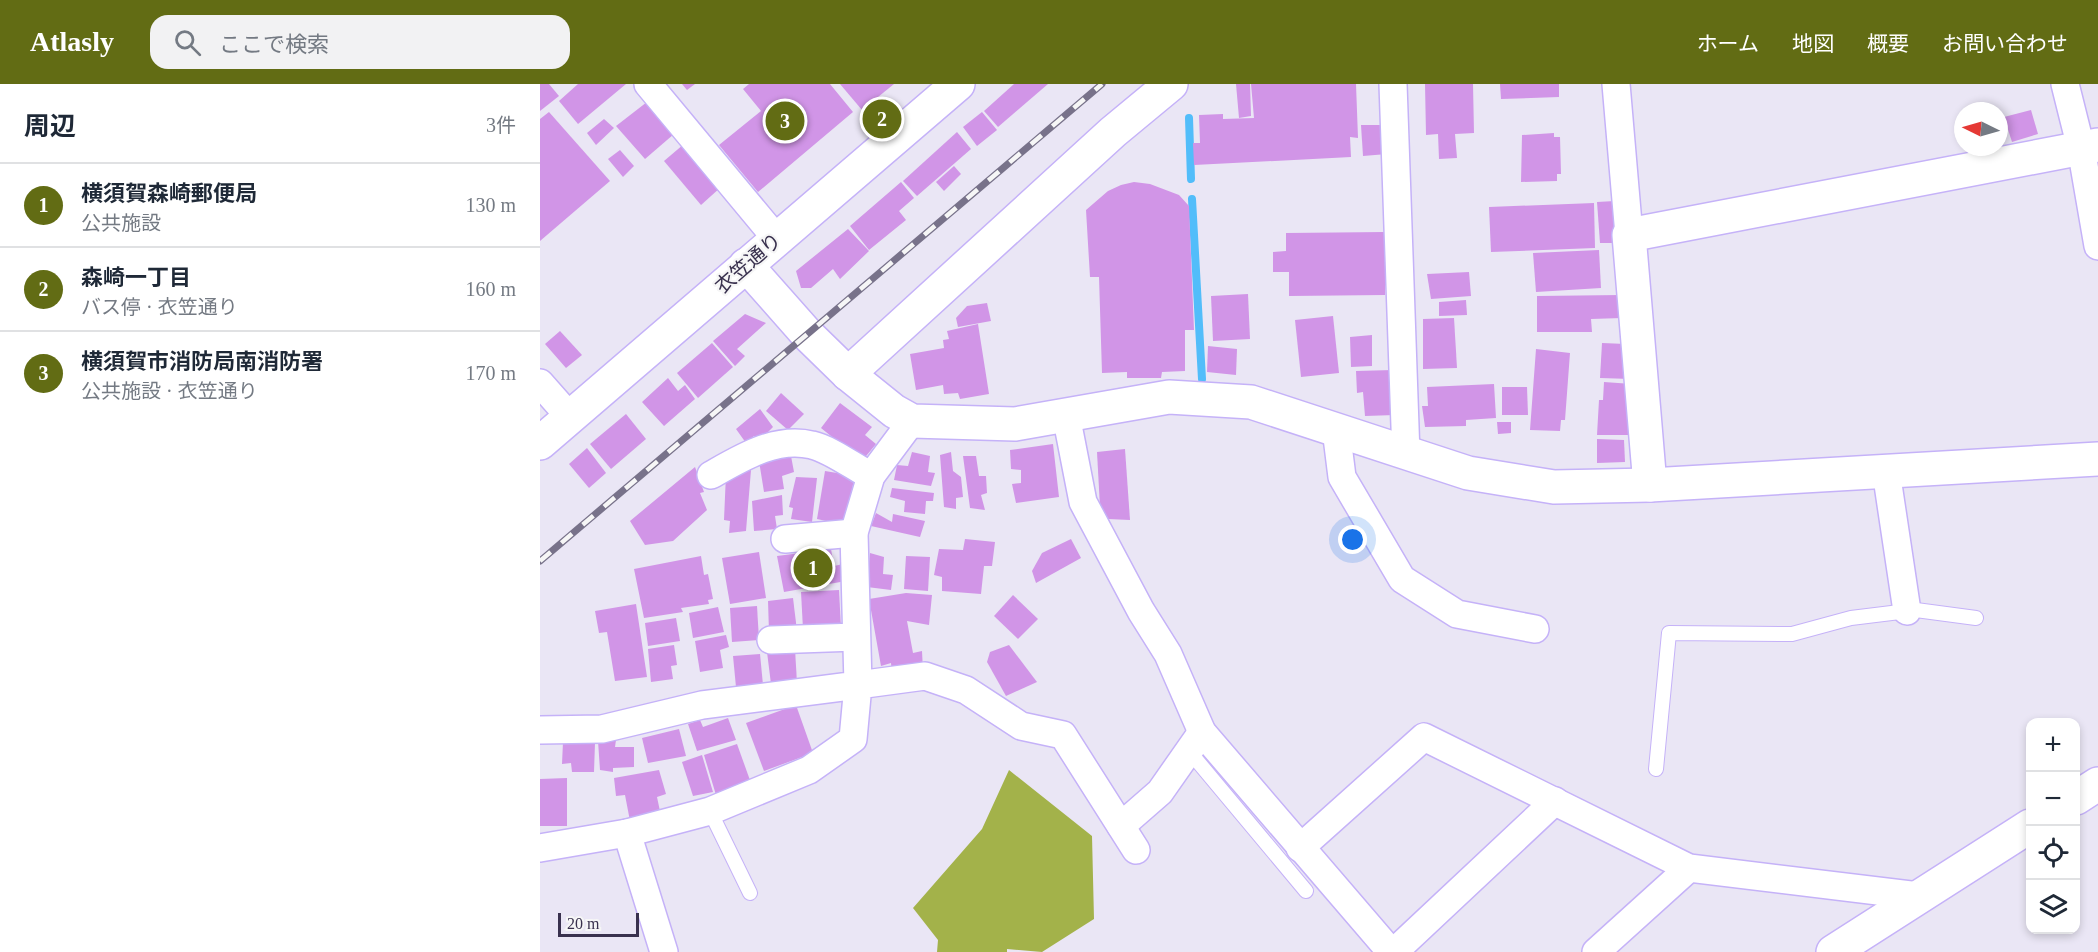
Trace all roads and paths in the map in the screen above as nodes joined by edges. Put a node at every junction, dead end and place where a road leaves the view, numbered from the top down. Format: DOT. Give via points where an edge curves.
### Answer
graph roads {
  1 [pos="648,84"];
  2 [pos="958,84"];
  3 [pos="1170,84"];
  4 [pos="1393,84"];
  5 [pos="1616,84"];
  6 [pos="2065,84"];
  7 [pos="2090,146"];
  8 [pos="1629,235"];
  9 [pos="776,238"];
  10 [pos="2098,246"];
  11 [pos="746,265"];
  12 [pos="848,374"];
  13 [pos="540,383"];
  14 [pos="1066,416"];
  15 [pos="570,417"];
  16 [pos="912,421"];
  17 [pos="1336,429"];
  18 [pos="540,443"];
  19 [pos="1406,455"];
  20 [pos="2098,459"];
  21 [pos="1886,471"];
  22 [pos="711,475"];
  23 [pos="871,476"];
  24 [pos="1650,485"];
  25 [pos="854,533"];
  26 [pos="785,539"];
  27 [pos="1907,611"];
  28 [pos="1976,618"];
  29 [pos="1535,629"];
  30 [pos="856,637"];
  31 [pos="771,640"];
  32 [pos="858,685"];
  33 [pos="540,730"];
  34 [pos="1195,742"];
  35 [pos="1656,769"];
  36 [pos="2098,784"];
  37 [pos="2080,795"];
  38 [pos="1555,801"];
  39 [pos="710,811"];
  40 [pos="1121,826"];
  41 [pos="2026,829"];
  42 [pos="627,833"];
  43 [pos="540,848"];
  44 [pos="1300,848"];
  45 [pos="1136,850"];
  46 [pos="1689,868"];
  47 [pos="1306,891"];
  48 [pos="750,893"];
  49 [pos="1918,896"];
  50 [pos="664,952"];
  51 [pos="1393,952"];
  52 [pos="1596,952"];
  53 [pos="1833,952"];
  1 -- 9 [label="street"];
  2 -- 9 [label="street, 衣笠通り"];
  3 -- 12 [label="street"];
  4 -- 19 [label="street"];
  5 -- 8 [label="street"];
  6 -- 7 [label="street"];
  7 -- 8 [label="street"];
  7 -- 10 [label="street"];
  8 -- 24 [label="street"];
  9 -- 11 [label="street, 衣笠通り"];
  11 -- 12 [label="street"];
  11 -- 15 [label="street, 衣笠通り"];
  12 -- 16 [label="street"];
  13 -- 15 [label="street"];
  14 -- 16 [label="street" via="1015,424"];
  14 -- 17 [label="street" via="1169,398 1202,398 1251,402"];
  14 -- 34 [label="street" via="1083,502 1168,654"];
  15 -- 18 [label="street, 衣笠通り"];
  16 -- 23 [label="street"];
  17 -- 19 [label="street"];
  17 -- 29 [label="street" via="1342,477 1402,579 1457,614"];
  19 -- 24 [label="street" via="1468,473 1554,487"];
  20 -- 21 [label="street"];
  21 -- 24 [label="street"];
  21 -- 27 [label="street"];
  22 -- 23 [label="street" via="749,453 790,444 813,445"];
  23 -- 25 [label="street"];
  25 -- 26 [label="street"];
  25 -- 30 [label="street"];
  27 -- 28 [label="lane"];
  27 -- 35 [label="lane" via="1851,618 1792,634 1669,633"];
  30 -- 31 [label="street"];
  30 -- 32 [label="street"];
  32 -- 33 [label="street" via="702,705 602,729"];
  32 -- 39 [label="street" via="853,739 809,770"];
  32 -- 40 [label="street" via="925,676 966,690 1021,726 1063,735"];
  34 -- 40 [label="street" via="1160,792"];
  34 -- 44 [label="street"];
  34 -- 47 [label="lane"];
  36 -- 37 [label="street"];
  38 -- 44 [label="street" via="1424,737"];
  38 -- 46 [label="street"];
  38 -- 51 [label="street"];
  39 -- 42 [label="street"];
  39 -- 48 [label="lane"];
  40 -- 45 [label="street"];
  41 -- 49 [label="street"];
  42 -- 43 [label="street"];
  42 -- 50 [label="street"];
  44 -- 51 [label="street"];
  46 -- 49 [label="street"];
  46 -- 52 [label="street"];
  49 -- 53 [label="street"];
}
